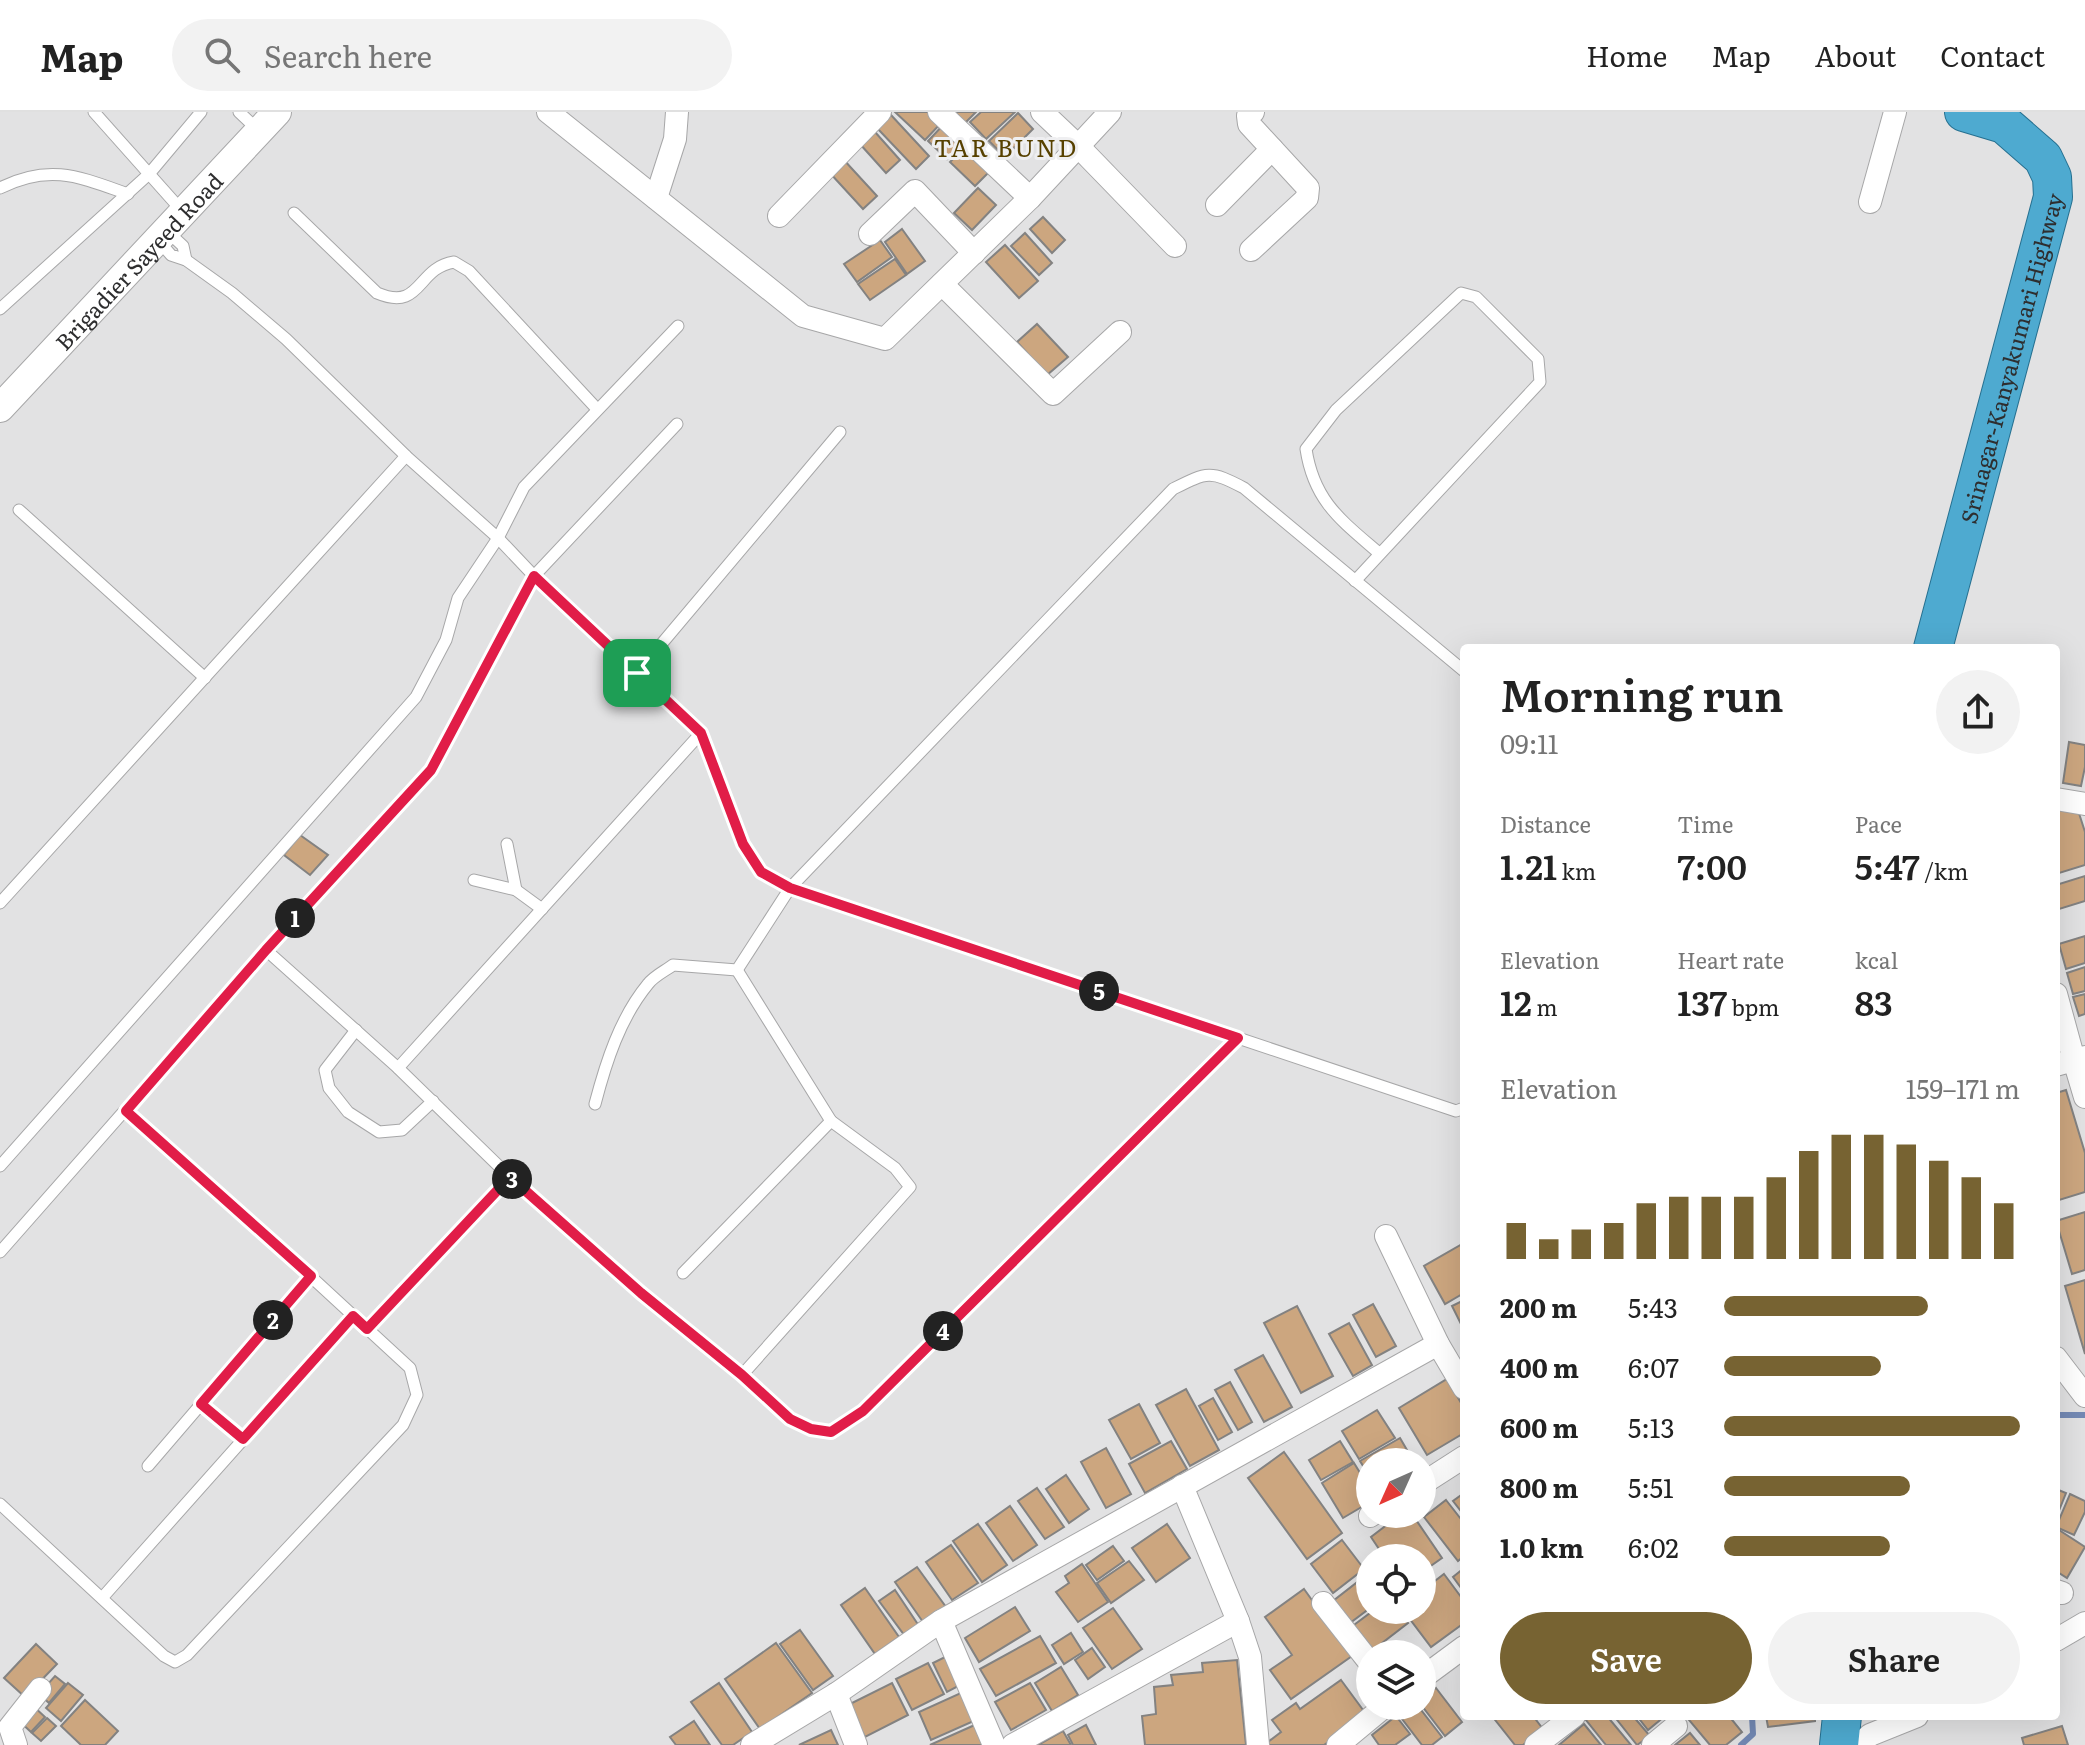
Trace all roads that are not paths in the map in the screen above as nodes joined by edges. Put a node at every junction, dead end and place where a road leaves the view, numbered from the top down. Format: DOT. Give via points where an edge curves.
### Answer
graph roads {
  1 [pos="94,112"];
  2 [pos="201,112"];
  3 [pos="548,112"];
  4 [pos="677,112"];
  5 [pos="880,112"];
  6 [pos="939,112"];
  7 [pos="1042,112"];
  8 [pos="1110,112"];
  9 [pos="1253,112"];
  10 [pos="1895,112"];
  11 [pos="1964,112"];
  12 [pos="2028,112"];
  13 [pos="259,119"];
  14 [pos="1078,146"];
  15 [pos="1272,149"];
  16 [pos="149,174"];
  17 [pos="0,188"];
  18 [pos="128,194"];
  19 [pos="656,198"];
  20 [pos="1030,198"];
  21 [pos="1870,202"];
  22 [pos="1217,205"];
  23 [pos="294,213"];
  24 [pos="779,216"];
  25 [pos="170,228"];
  26 [pos="870,234"];
  27 [pos="1175,246"];
  28 [pos="1251,250"];
  29 [pos="974,253"];
  30 [pos="942,284"];
  31 [pos="0,309"];
  32 [pos="678,326"];
  33 [pos="1120,332"];
  34 [pos="0,408"];
  35 [pos="597,409"];
  36 [pos="677,424"];
  37 [pos="840,432"];
  38 [pos="406,456"];
  39 [pos="19,510"];
  40 [pos="498,538"];
  41 [pos="1380,554"];
  42 [pos="534,576"];
  43 [pos="1355,581"];
  44 [pos="1934,644"];
  45 [pos="1952,644"];
  46 [pos="1460,668"];
  47 [pos="637,673"];
  48 [pos="205,678"];
  49 [pos="701,733"];
  50 [pos="2060,800"];
  51 [pos="2085,804"];
  52 [pos="507,844"];
  53 [pos="474,880"];
  54 [pos="790,888"];
  55 [pos="516,890"];
  56 [pos="0,903"];
  57 [pos="542,909"];
  58 [pos="266,950"];
  59 [pos="737,970"];
  60 [pos="2060,1011"];
  61 [pos="356,1030"];
  62 [pos="1238,1038"];
  63 [pos="2072,1061"];
  64 [pos="398,1068"];
  65 [pos="2085,1097"];
  66 [pos="433,1101"];
  67 [pos="595,1104"];
  68 [pos="1460,1110"];
  69 [pos="126,1111"];
  70 [pos="831,1121"];
  71 [pos="0,1166"];
  72 [pos="510,1177"];
  73 [pos="1386,1236"];
  74 [pos="0,1252"];
  75 [pos="683,1273"];
  76 [pos="311,1276"];
  77 [pos="353,1316"];
  78 [pos="367,1329"];
  79 [pos="1438,1344"];
  80 [pos="2060,1363"];
  81 [pos="742,1375"];
  82 [pos="1460,1381"];
  83 [pos="2085,1396"];
  84 [pos="201,1404"];
  85 [pos="243,1439"];
  86 [pos="1460,1460"];
  87 [pos="148,1466"];
  88 [pos="1436,1475"];
  89 [pos="1182,1486"];
  90 [pos="0,1504"];
  91 [pos="102,1598"];
  92 [pos="1323,1603"];
  93 [pos="941,1621"];
  94 [pos="1238,1621"];
  95 [pos="2085,1623"];
  96 [pos="2060,1638"];
  97 [pos="1356,1645"];
  98 [pos="1460,1650"];
  99 [pos="1436,1668"];
  100 [pos="40,1689"];
  101 [pos="836,1694"];
  102 [pos="1374,1720"];
  103 [pos="1566,1720"];
  104 [pos="1824,1720"];
  105 [pos="1842,1720"];
  106 [pos="1907,1720"];
  107 [pos="1676,1726"];
  108 [pos="9,1733"];
  109 [pos="1359,1738"];
  110 [pos="752,1745"];
  111 [pos="856,1745"];
  112 [pos="994,1745"];
  113 [pos="1013,1745"];
  114 [pos="1258,1745"];
  115 [pos="1338,1745"];
  116 [pos="1536,1745"];
  117 [pos="1653,1745"];
  118 [pos="1821,1745"];
  119 [pos="1839,1745"];
  120 [pos="1859,1745"];
  1 -- 16 [label="lane"];
  2 -- 16 [label="lane"];
  3 -- 19 [label="street"];
  4 -- 19 [label="street" via="675,139"];
  5 -- 24 [label="street"];
  6 -- 20 [label="street"];
  7 -- 14 [label="street"];
  8 -- 14 [label="street"];
  9 -- 15 [label="street" via="1249,124"];
  10 -- 21 [label="street"];
  11 -- 44 [label="highway, Srinagar-Kanyakumari Highway" via="2004,124 2043,158 2053,197"];
  12 -- 45 [label="highway, Srinagar-Kanyakumari Highway" via="2064,145 2073,169 2074,198"];
  13 -- 25 [label="street, Brigadier Sayeed Road"];
  14 -- 20 [label="street"];
  14 -- 27 [label="street"];
  15 -- 22 [label="street"];
  15 -- 28 [label="street" via="1308,188 1307,198"];
  16 -- 18 [label="lane"];
  16 -- 25 [label="lane"];
  17 -- 18 [label="lane" via="51,172"];
  18 -- 31 [label="lane"];
  19 -- 30 [label="street" via="803,316 846,330 885,339"];
  20 -- 29 [label="street"];
  23 -- 35 [label="lane" via="377,293 392,299 409,297 441,264 454,262 469,271"];
  25 -- 34 [label="street, Brigadier Sayeed Road"];
  25 -- 38 [label="lane" via="171,255 232,293 286,339"];
  26 -- 29 [label="street" via="915,191"];
  29 -- 30 [label="street"];
  30 -- 33 [label="street" via="1053,394"];
  32 -- 35 [label="lane"];
  35 -- 40 [label="lane" via="524,487"];
  36 -- 42 [label="lane"];
  37 -- 47 [label="lane"];
  38 -- 40 [label="lane"];
  38 -- 48 [label="lane"];
  39 -- 48 [label="lane"];
  40 -- 42 [label="lane"];
  40 -- 71 [label="lane" via="458,598 446,640 416,697"];
  41 -- 41 [label="lane" via="1332,512 1309,470 1306,449 1336,410 1461,293 1476,297 1538,359 1540,382"];
  41 -- 43 [label="lane"];
  42 -- 47 [label="lane"];
  42 -- 58 [label="lane" via="431,770"];
  43 -- 46 [label="lane"];
  43 -- 54 [label="lane" via="1244,488 1221,476 1203,474 1173,489"];
  47 -- 49 [label="lane"];
  48 -- 56 [label="lane"];
  49 -- 54 [label="lane" via="743,844 761,872"];
  49 -- 57 [label="lane"];
  50 -- 51 [label="street"];
  52 -- 55 [label="lane"];
  53 -- 55 [label="lane"];
  54 -- 59 [label="lane"];
  54 -- 62 [label="lane"];
  55 -- 57 [label="lane"];
  57 -- 64 [label="lane"];
  58 -- 61 [label="lane"];
  58 -- 69 [label="lane"];
  59 -- 67 [label="lane" via="673,965 650,982 626,1019"];
  59 -- 70 [label="lane"];
  60 -- 63 [label="street"];
  61 -- 64 [label="lane"];
  61 -- 66 [label="lane" via="325,1070 329,1088 348,1112 379,1132 402,1130"];
  62 -- 68 [label="lane"];
  62 -- 81 [label="lane" via="863,1411 831,1432 811,1429 790,1419"];
  63 -- 65 [label="street"];
  64 -- 66 [label="lane"];
  66 -- 72 [label="lane"];
  69 -- 74 [label="lane"];
  69 -- 76 [label="lane"];
  70 -- 75 [label="lane"];
  70 -- 81 [label="lane" via="895,1168 910,1187"];
  72 -- 78 [label="lane"];
  72 -- 81 [label="lane"];
  73 -- 79 [label="street"];
  76 -- 77 [label="lane"];
  76 -- 84 [label="lane"];
  77 -- 78 [label="lane"];
  77 -- 85 [label="lane"];
  78 -- 91 [label="lane" via="410,1368 417,1395 403,1425 187,1655 175,1662 164,1656"];
  79 -- 82 [label="street"];
  79 -- 89 [label="street"];
  80 -- 83 [label="street"];
  84 -- 85 [label="lane"];
  84 -- 87 [label="lane"];
  85 -- 91 [label="lane"];
  86 -- 88 [label="street"];
  89 -- 93 [label="street"];
  89 -- 94 [label="street"];
  90 -- 91 [label="lane"];
  92 -- 97 [label="street"];
  93 -- 101 [label="street"];
  93 -- 112 [label="street"];
  94 -- 113 [label="street"];
  94 -- 114 [label="street" via="1250,1657"];
  95 -- 96 [label="street"];
  98 -- 99 [label="street"];
  100 -- 108 [label="street"];
  101 -- 110 [label="street"];
  101 -- 111 [label="street"];
  102 -- 109 [label="street"];
  103 -- 116 [label="street"];
  104 -- 118 [label="highway"];
  105 -- 119 [label="highway"];
  106 -- 120 [label="street"];
  107 -- 117 [label="street"];
  109 -- 115 [label="street"];
}
